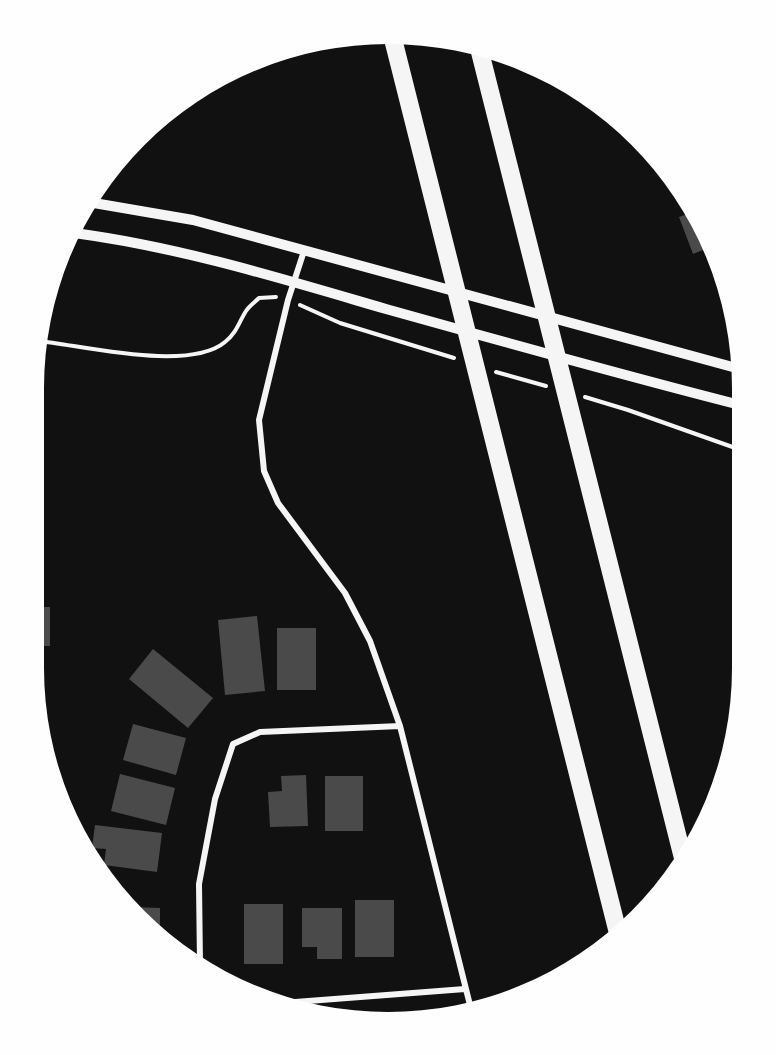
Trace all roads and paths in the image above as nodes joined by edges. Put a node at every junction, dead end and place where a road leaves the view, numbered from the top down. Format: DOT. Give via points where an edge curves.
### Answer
graph roads {
  1 [pos="394,44"];
  2 [pos="481,56"];
  3 [pos="98,204"];
  4 [pos="80,234"];
  5 [pos="304,251"];
  6 [pos="294,282"];
  7 [pos="288,300"];
  8 [pos="46,342"];
  9 [pos="462,361"];
  10 [pos="732,367"];
  11 [pos="492,371"];
  12 [pos="557,389"];
  13 [pos="577,395"];
  14 [pos="732,403"];
  15 [pos="732,447"];
  16 [pos="400,726"];
  17 [pos="680,848"];
  18 [pos="616,925"];
  19 [pos="200,955"];
  20 [pos="465,988"];
  21 [pos="304,1001"];
  22 [pos="469,1002"];
  1 -- 18 [label="highway"];
  2 -- 17 [label="highway"];
  3 -- 5 [label="street" via="193,220"];
  4 -- 6 [label="street" via="167,249"];
  5 -- 6 [label="street"];
  5 -- 10 [label="street"];
  6 -- 7 [label="street"];
  6 -- 14 [label="street" via="593,368"];
  7 -- 8 [label="path" via="259,298 246,310 225,343 205,353 183,357"];
  7 -- 9 [label="path" via="340,323"];
  7 -- 16 [label="street" via="259,420 264,471 278,503 345,593 370,642"];
  11 -- 12 [label="path"];
  13 -- 15 [label="path"];
  16 -- 19 [label="street" via="260,732 233,744 215,799 199,884"];
  16 -- 20 [label="street"];
  20 -- 21 [label="street"];
  20 -- 22 [label="street"];
}
